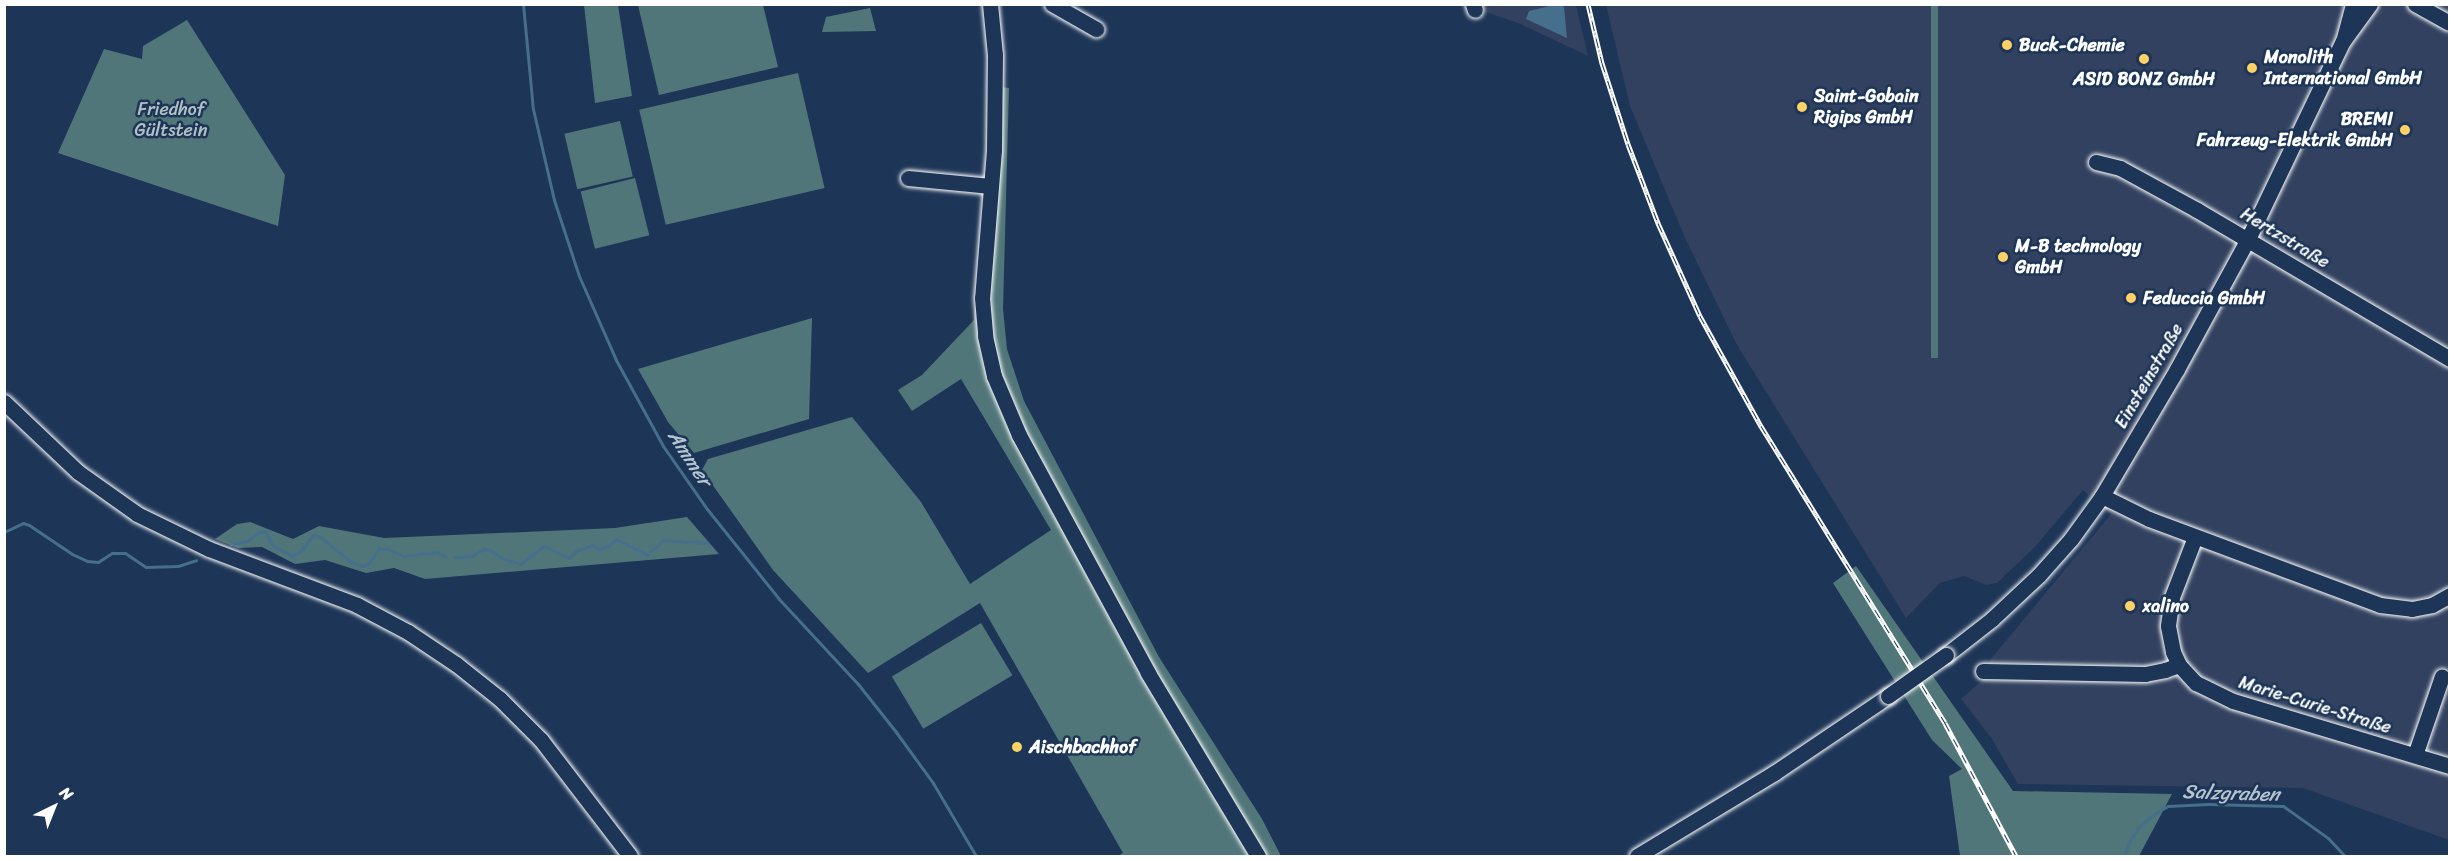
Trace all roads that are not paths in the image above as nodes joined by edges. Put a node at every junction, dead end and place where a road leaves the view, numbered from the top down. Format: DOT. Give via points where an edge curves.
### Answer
graph roads {
  1 [pos="1052,4"];
  2 [pos="2353,4"];
  3 [pos="2370,4"];
  4 [pos="2415,4"];
  5 [pos="2431,4"];
  6 [pos="991,12"];
  7 [pos="2449,22"];
  8 [pos="1096,29"];
  9 [pos="2343,41"];
  10 [pos="2096,162"];
  11 [pos="908,178"];
  12 [pos="991,186"];
  13 [pos="2248,239"];
  14 [pos="2450,359"];
  15 [pos="4,402"];
  16 [pos="2102,496"];
  17 [pos="2195,537"];
  18 [pos="2450,595"];
  19 [pos="2179,665"];
  20 [pos="1983,671"];
  21 [pos="2442,676"];
  22 [pos="2415,755"];
  23 [pos="2450,766"];
  24 [pos="630,856"];
  25 [pos="1258,856"];
  26 [pos="1637,856"];
  1 -- 8 [label="street"];
  2 -- 9 [label="street, Einsteinstraße"];
  3 -- 9 [label="street, Einsteinstraße"];
  4 -- 7 [label="street"];
  5 -- 7 [label="street"];
  6 -- 12 [label="street" via="995,83"];
  9 -- 13 [label="street, Einsteinstraße"];
  10 -- 13 [label="street, Hertzstraße" via="2120,168"];
  11 -- 12 [label="street"];
  12 -- 25 [label="street" via="983,318 1000,394 1149,673"];
  13 -- 14 [label="street, Hertzstraße"];
  13 -- 16 [label="street, Einsteinstraße"];
  15 -- 24 [label="street" via="78,472 137,514 209,549 357,605 456,664 500,699 541,740"];
  16 -- 17 [label="street"];
  16 -- 26 [label="street, Einsteinstraße, bridge" via="2039,575 1946,655 1793,760"];
  17 -- 18 [label="street" via="2390,608 2422,607"];
  17 -- 19 [label="street, Marie-Curie-Straße" via="2168,612 2170,639"];
  19 -- 20 [label="street" via="2145,674"];
  19 -- 22 [label="street, Marie-Curie-Straße" via="2196,683 2217,695"];
  21 -- 22 [label="street"];
  22 -- 23 [label="street, Marie-Curie-Straße"];
}
